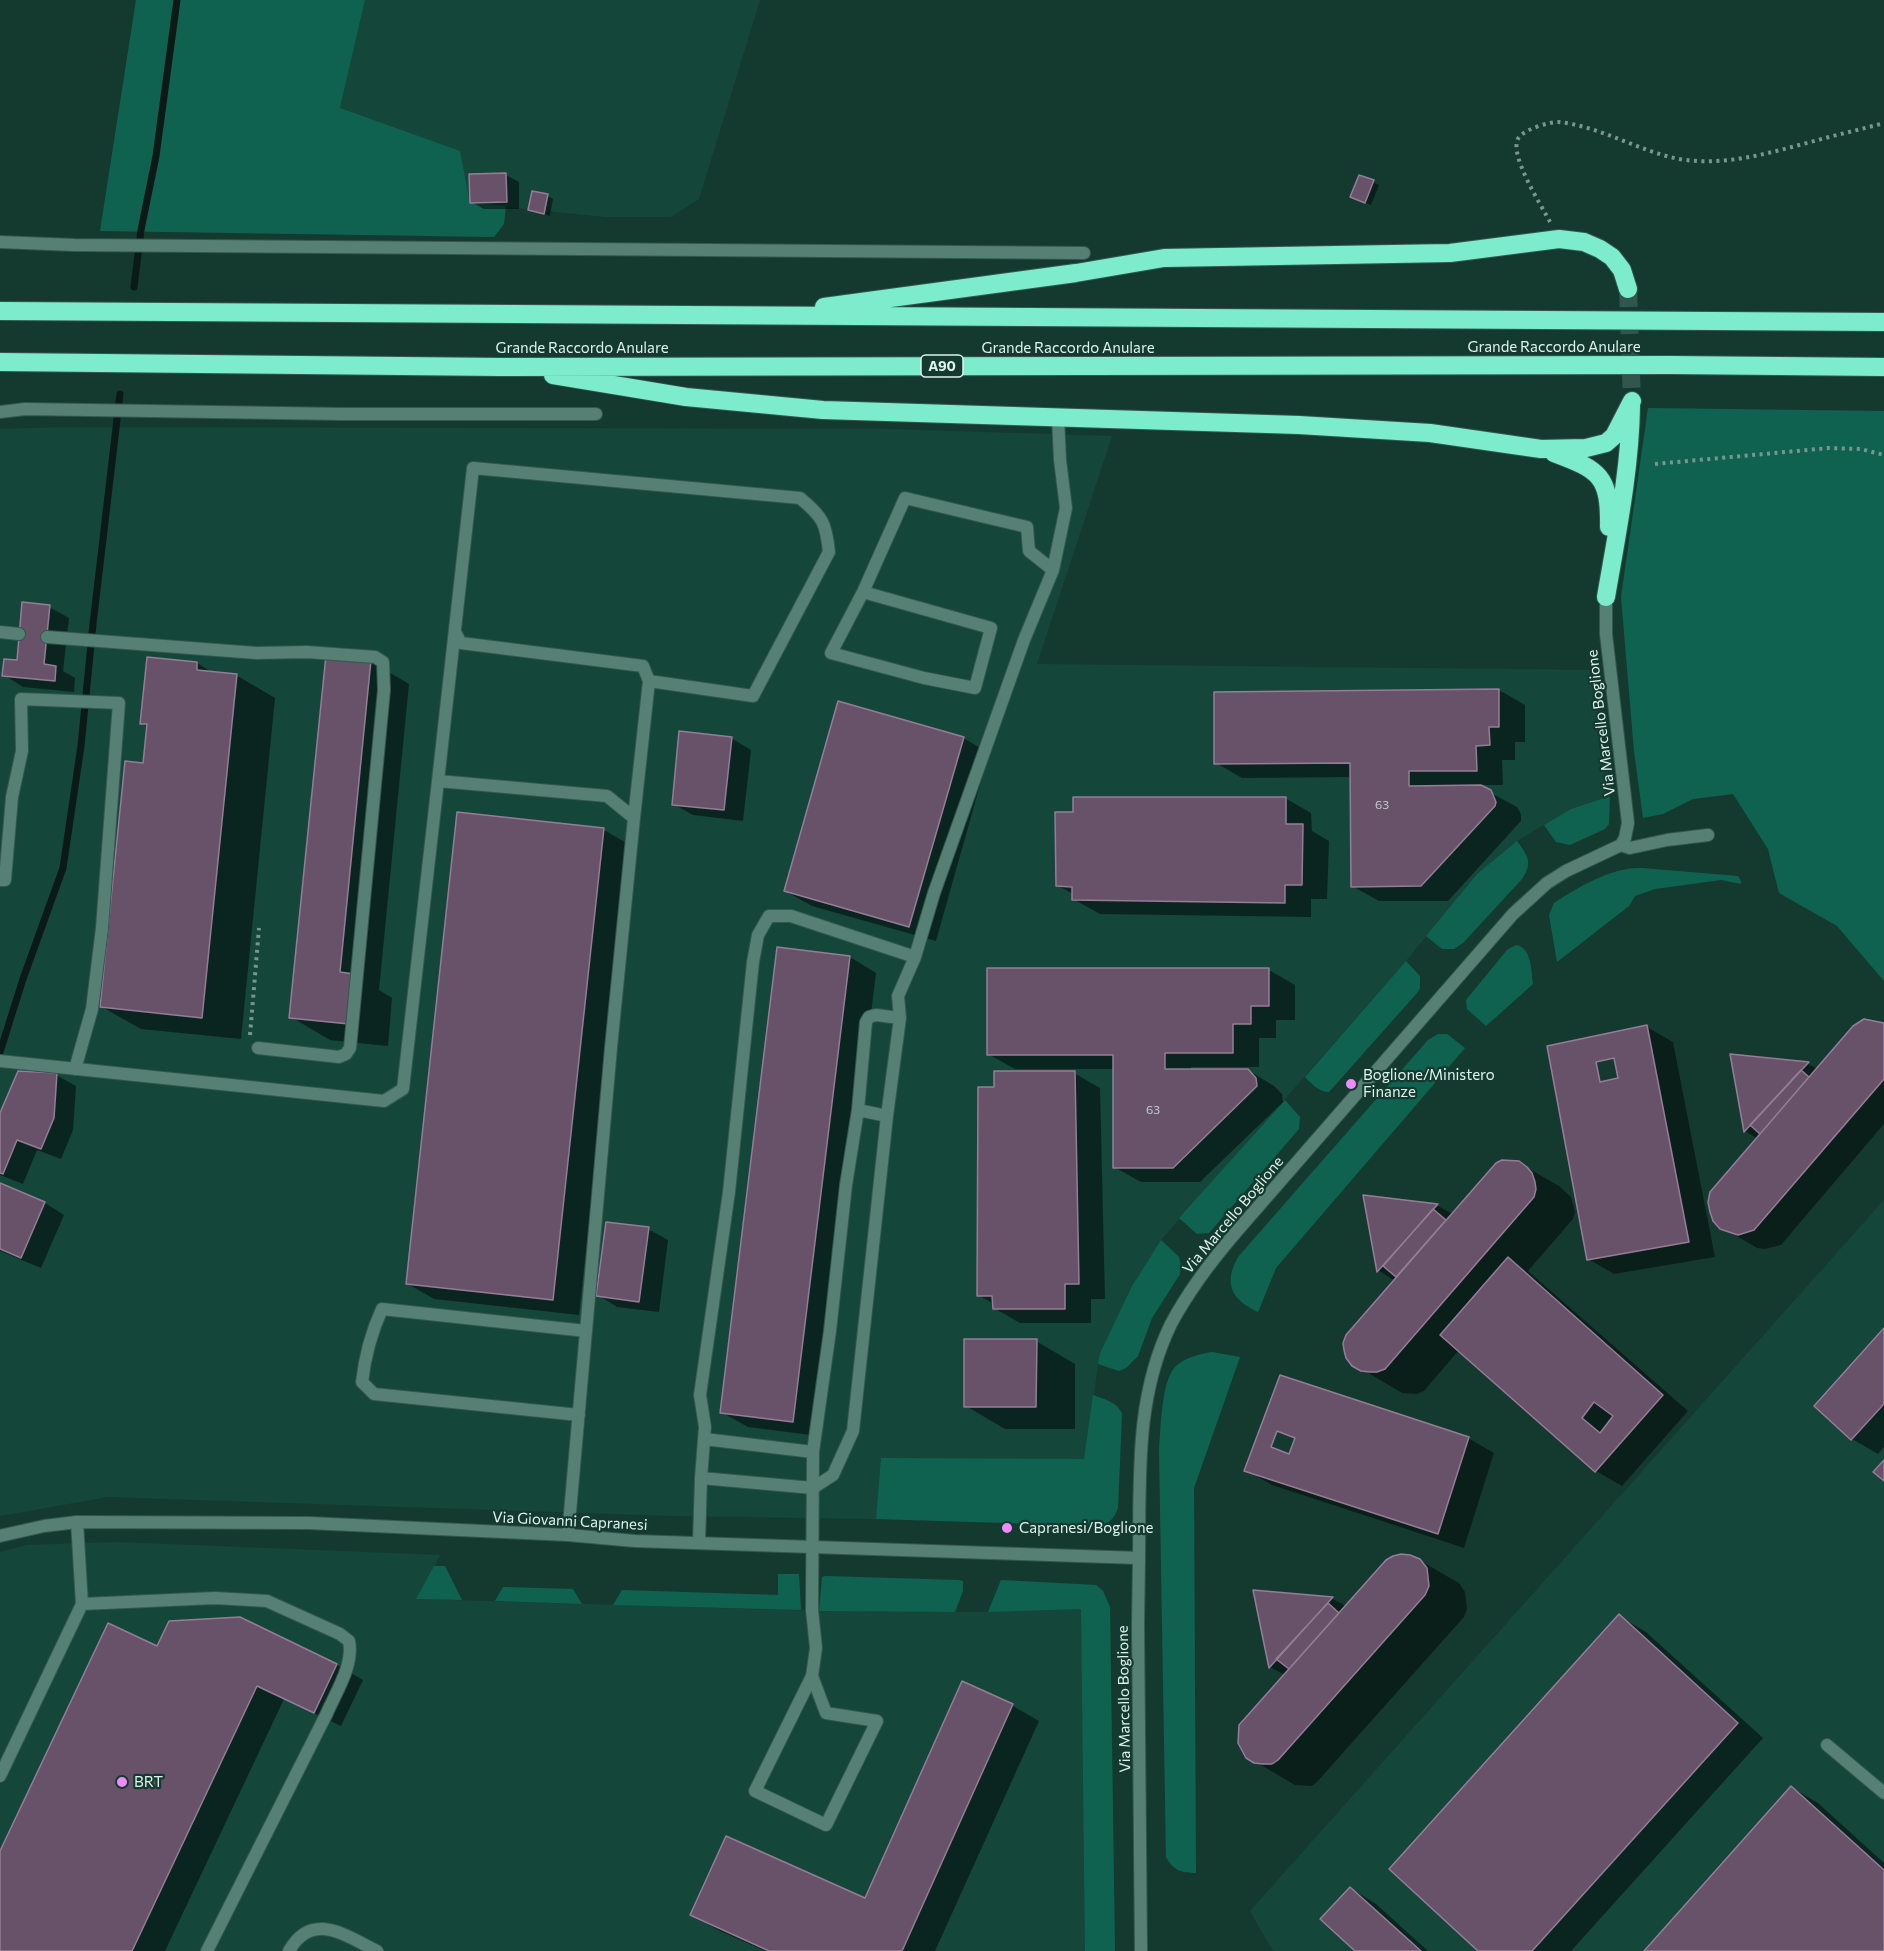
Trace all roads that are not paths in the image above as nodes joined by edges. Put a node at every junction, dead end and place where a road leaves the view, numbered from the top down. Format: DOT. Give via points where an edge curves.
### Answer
graph roads {
  1 [pos="0,242"];
  2 [pos="1084,253"];
  3 [pos="1628,289"];
  4 [pos="0,311"];
  5 [pos="760,316"];
  6 [pos="1884,322"];
  7 [pos="0,362"];
  8 [pos="501,367"];
  9 [pos="1884,367"];
  10 [pos="0,412"];
  11 [pos="596,414"];
  12 [pos="1058,418"];
  13 [pos="1541,449"];
  14 [pos="1053,570"];
  15 [pos="863,592"];
  16 [pos="1606,597"];
  17 [pos="0,632"];
  18 [pos="455,632"];
  19 [pos="19,634"];
  20 [pos="46,637"];
  21 [pos="649,681"];
  22 [pos="438,781"];
  23 [pos="634,818"];
  24 [pos="1708,835"];
  25 [pos="1621,845"];
  26 [pos="0,880"];
  27 [pos="915,957"];
  28 [pos="900,1018"];
  29 [pos="253,1045"];
  30 [pos="3,1061"];
  31 [pos="75,1069"];
  32 [pos="858,1110"];
  33 [pos="887,1116"];
  34 [pos="586,1331"];
  35 [pos="579,1415"];
  36 [pos="704,1439"];
  37 [pos="813,1452"];
  38 [pos="701,1478"];
  39 [pos="813,1488"];
  40 [pos="77,1522"];
  41 [pos="568,1535"];
  42 [pos="0,1536"];
  43 [pos="699,1542"];
  44 [pos="813,1546"];
  45 [pos="1140,1557"];
  46 [pos="82,1604"];
  47 [pos="812,1676"];
  48 [pos="1827,1744"];
  49 [pos="0,1776"];
  50 [pos="1884,1793"];
  51 [pos="207,1951"];
  52 [pos="289,1951"];
  53 [pos="377,1951"];
  54 [pos="1141,1951"];
  1 -- 2 [label="street"];
  3 -- 5 [label="highway" via="1622,270 1612,257 1584,242 1558,239 1450,253 1164,258"];
  4 -- 5 [label="highway, Grande Raccordo Anulare"];
  5 -- 6 [label="highway, Grande Raccordo Anulare"];
  7 -- 8 [label="highway, Grande Raccordo Anulare / A90"];
  8 -- 9 [label="highway, Grande Raccordo Anulare / A90"];
  8 -- 12 [label="highway" via="686,397 773,406"];
  10 -- 11 [label="street" via="25,409"];
  12 -- 13 [label="highway" via="1430,433"];
  12 -- 14 [label="street" via="1066,508"];
  13 -- 16 [label="highway" via="1587,465 1607,491 1610,523"];
  13 -- 16 [label="highway" via="1586,448 1606,443 1614,436 1632,401 1627,470"];
  14 -- 15 [label="street" via="1029,551 1027,527 905,498"];
  14 -- 27 [label="street" via="1024,640"];
  15 -- 15 [label="street" via="831,653 975,688 991,628"];
  16 -- 25 [label="street, Via Marcello Boglione" via="1607,646 1628,823"];
  17 -- 19 [label="street"];
  18 -- 21 [label="street" via="460,643 643,666"];
  18 -- 21 [label="street" via="473,468 800,498 818,513 827,532 829,552 753,696"];
  18 -- 22 [label="street"];
  20 -- 29 [label="street" via="256,653 375,657 383,662 384,690 350,1048 339,1056"];
  21 -- 23 [label="street"];
  22 -- 23 [label="street" via="608,796"];
  22 -- 31 [label="street" via="403,1089 384,1101"];
  23 -- 34 [label="street"];
  24 -- 25 [label="street, Via Marcello Boglione" via="1630,848"];
  25 -- 45 [label="street, Via Marcello Boglione" via="1547,883 1513,915 1206,1268 1167,1334 1148,1389 1141,1454"];
  26 -- 31 [label="street" via="5,879 12,797 22,751 21,699 118,703 92,1009"];
  27 -- 28 [label="street" via="898,996"];
  27 -- 36 [label="street" via="791,916 769,916 758,935 729,1192 700,1395"];
  28 -- 32 [label="street" via="876,1015 866,1022"];
  28 -- 33 [label="street"];
  30 -- 31 [label="street"];
  32 -- 33 [label="street"];
  32 -- 37 [label="street"];
  33 -- 39 [label="street" via="853,1431 833,1475"];
  34 -- 35 [label="street"];
  34 -- 35 [label="street" via="382,1309 373,1328 362,1382 374,1394"];
  35 -- 41 [label="street"];
  36 -- 37 [label="street"];
  36 -- 38 [label="street"];
  37 -- 39 [label="street"];
  38 -- 39 [label="street"];
  38 -- 43 [label="street"];
  39 -- 44 [label="street"];
  40 -- 41 [label="street, Via Giovanni Capranesi" via="309,1523"];
  40 -- 42 [label="street, Via Giovanni Capranesi"];
  40 -- 46 [label="street"];
  41 -- 43 [label="street, Via Giovanni Capranesi"];
  43 -- 44 [label="street, Via Giovanni Capranesi"];
  44 -- 45 [label="street, Via Giovanni Capranesi"];
  44 -- 47 [label="street" via="812,1619 816,1648"];
  45 -- 54 [label="street, Via Marcello Boglione"];
  46 -- 49 [label="street"];
  46 -- 51 [label="street" via="215,1598 267,1601 349,1641 351,1652 327,1713"];
  47 -- 47 [label="street" via="755,1791 826,1826 877,1721 826,1713"];
  48 -- 50 [label="street"];
  52 -- 53 [label="street" via="307,1930 317,1928 336,1932"];
}
